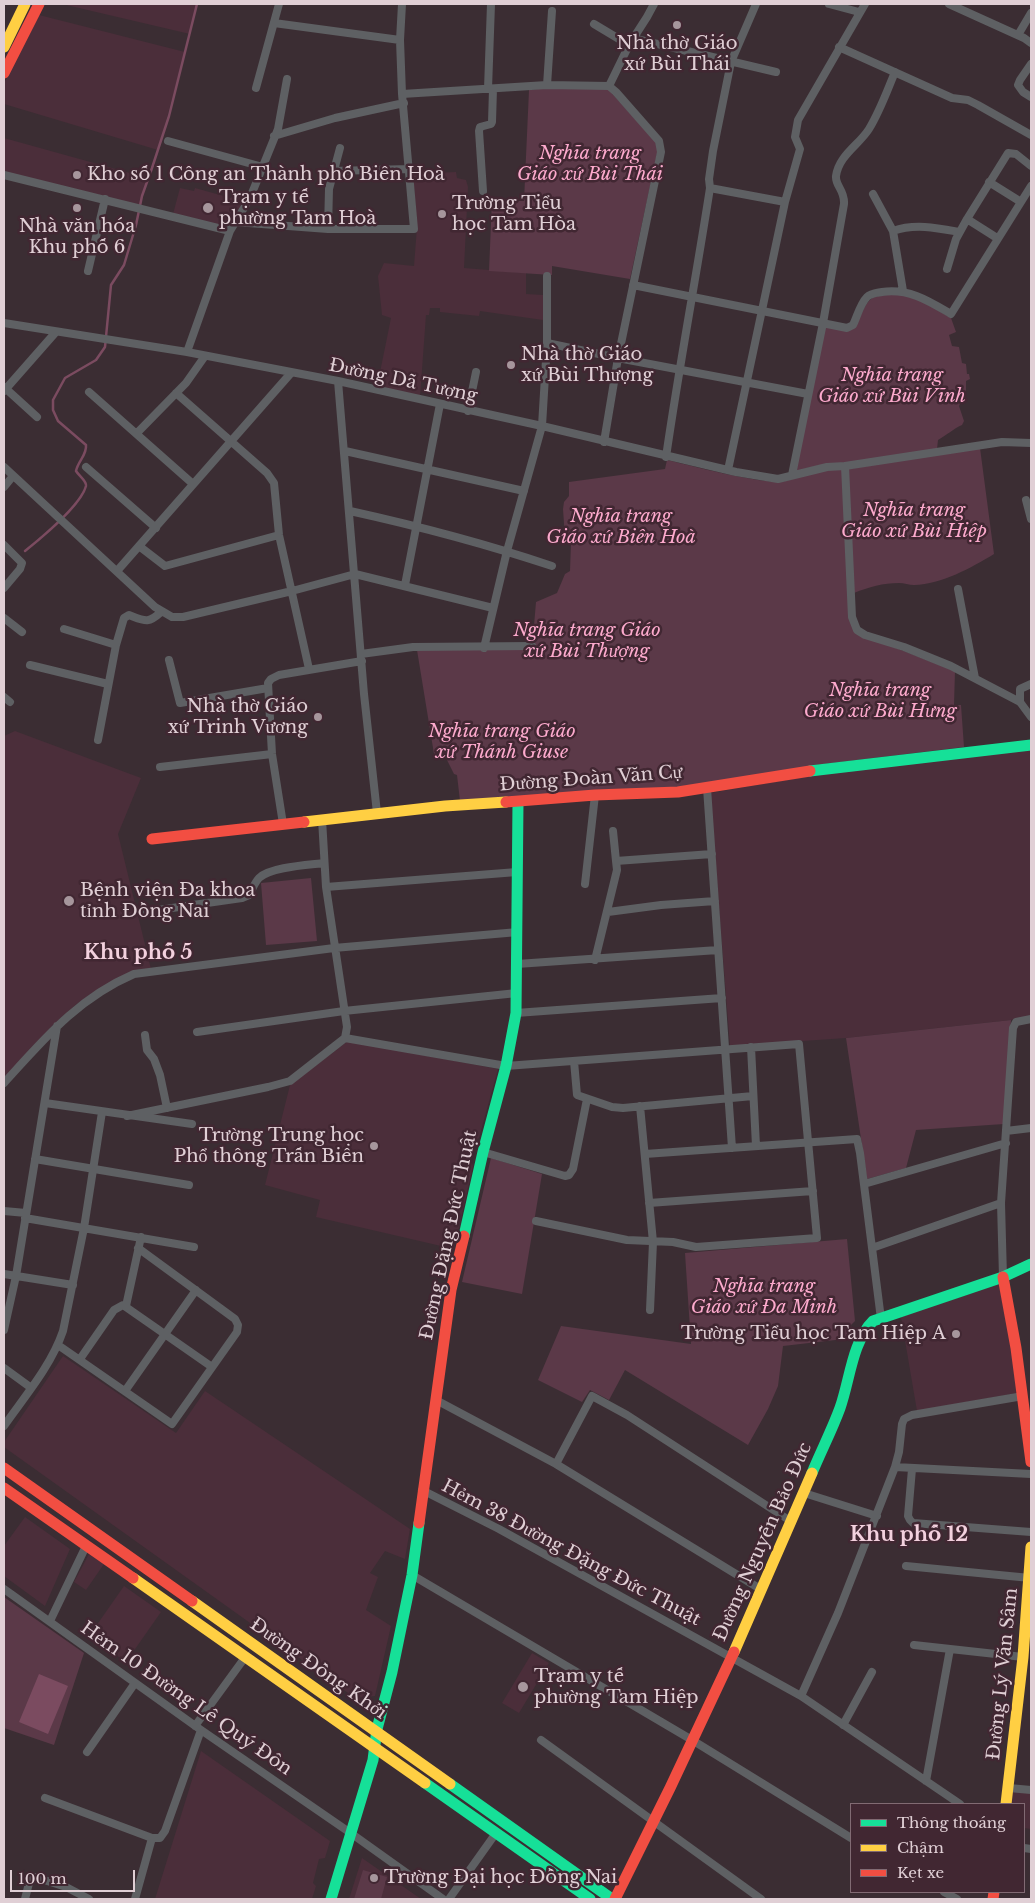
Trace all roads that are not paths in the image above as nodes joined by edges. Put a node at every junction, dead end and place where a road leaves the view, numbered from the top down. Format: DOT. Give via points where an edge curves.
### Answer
graph roads {
  1 [pos="39,4"];
  2 [pos="279,4"];
  3 [pos="402,4"];
  4 [pos="491,4"];
  5 [pos="654,4"];
  6 [pos="756,4"];
  7 [pos="829,4"];
  8 [pos="865,4"];
  9 [pos="949,4"];
  10 [pos="21,5"];
  11 [pos="552,11"];
  12 [pos="859,12"];
  13 [pos="1031,13"];
  14 [pos="274,23"];
  15 [pos="594,24"];
  16 [pos="1018,35"];
  17 [pos="400,40"];
  18 [pos="630,41"];
  19 [pos="1031,43"];
  20 [pos="4,47"];
  21 [pos="840,47"];
  22 [pos="732,62"];
  23 [pos="1031,64"];
  24 [pos="776,72"];
  25 [pos="895,72"];
  26 [pos="4,73"];
  27 [pos="287,79"];
  28 [pos="547,86"];
  29 [pos="609,86"];
  30 [pos="256,88"];
  31 [pos="491,89"];
  32 [pos="402,94"];
  33 [pos="1031,97"];
  34 [pos="404,103"];
  35 [pos="1031,135"];
  36 [pos="274,136"];
  37 [pos="168,141"];
  38 [pos="340,148"];
  39 [pos="1031,166"];
  40 [pos="263,167"];
  41 [pos="409,170"];
  42 [pos="333,171"];
  43 [pos="4,175"];
  44 [pos="989,182"];
  45 [pos="1031,186"];
  46 [pos="710,188"];
  47 [pos="483,191"];
  48 [pos="873,194"];
  49 [pos="105,199"];
  50 [pos="785,202"];
  51 [pos="1021,202"];
  52 [pos="967,219"];
  53 [pos="235,222"];
  54 [pos="328,229"];
  55 [pos="230,231"];
  56 [pos="893,231"];
  57 [pos="959,232"];
  58 [pos="998,238"];
  59 [pos="947,269"];
  60 [pos="88,271"];
  61 [pos="547,276"];
  62 [pos="633,285"];
  63 [pos="903,291"];
  64 [pos="694,296"];
  65 [pos="761,311"];
  66 [pos="4,323"];
  67 [pos="823,323"];
  68 [pos="55,332"];
  69 [pos="546,342"];
  70 [pos="186,352"];
  71 [pos="205,356"];
  72 [pos="618,358"];
  73 [pos="679,370"];
  74 [pos="476,372"];
  75 [pos="291,373"];
  76 [pos="338,381"];
  77 [pos="746,382"];
  78 [pos="5,389"];
  79 [pos="89,392"];
  80 [pos="176,393"];
  81 [pos="808,394"];
  82 [pos="440,404"];
  83 [pos="468,410"];
  84 [pos="36,417"];
  85 [pos="542,426"];
  86 [pos="137,433"];
  87 [pos="230,441"];
  88 [pos="604,442"];
  89 [pos="1031,443"];
  90 [pos="345,451"];
  91 [pos="666,457"];
  92 [pos="845,466"];
  93 [pos="4,467"];
  94 [pos="86,467"];
  95 [pos="428,469"];
  96 [pos="728,470"];
  97 [pos="792,475"];
  98 [pos="13,476"];
  99 [pos="193,484"];
  100 [pos="4,487"];
  101 [pos="524,491"];
  102 [pos="1026,500"];
  103 [pos="350,510"];
  104 [pos="1031,519"];
  105 [pos="417,526"];
  106 [pos="156,528"];
  107 [pos="278,535"];
  108 [pos="4,545"];
  109 [pos="139,546"];
  110 [pos="507,551"];
  111 [pos="552,566"];
  112 [pos="117,571"];
  113 [pos="355,574"];
  114 [pos="405,585"];
  115 [pos="4,588"];
  116 [pos="958,589"];
  117 [pos="292,591"];
  118 [pos="494,608"];
  119 [pos="161,612"];
  120 [pos="4,618"];
  121 [pos="64,629"];
  122 [pos="22,632"];
  123 [pos="116,645"];
  124 [pos="532,646"];
  125 [pos="484,648"];
  126 [pos="361,658"];
  127 [pos="169,660"];
  128 [pos="30,665"];
  129 [pos="309,669"];
  130 [pos="975,678"];
  131 [pos="108,684"];
  132 [pos="1031,684"];
  133 [pos="268,688"];
  134 [pos="4,696"];
  135 [pos="10,702"];
  136 [pos="1020,702"];
  137 [pos="1031,717"];
  138 [pos="98,740"];
  139 [pos="1031,745"];
  140 [pos="272,754"];
  141 [pos="160,767"];
  142 [pos="707,788"];
  143 [pos="595,795"];
  144 [pos="518,802"];
  145 [pos="377,813"];
  146 [pos="322,819"];
  147 [pos="283,824"];
  148 [pos="613,831"];
  149 [pos="152,839"];
  150 [pos="712,854"];
  151 [pos="616,861"];
  152 [pos="324,863"];
  153 [pos="517,872"];
  154 [pos="586,884"];
  155 [pos="326,887"];
  156 [pos="715,901"];
  157 [pos="144,912"];
  158 [pos="608,912"];
  159 [pos="518,932"];
  160 [pos="334,948"];
  161 [pos="718,950"];
  162 [pos="596,960"];
  163 [pos="517,964"];
  164 [pos="517,993"];
  165 [pos="722,998"];
  166 [pos="344,1011"];
  167 [pos="516,1013"];
  168 [pos="1031,1019"];
  169 [pos="57,1026"];
  170 [pos="197,1032"];
  171 [pos="145,1036"];
  172 [pos="345,1038"];
  173 [pos="751,1047"];
  174 [pos="726,1049"];
  175 [pos="574,1061"];
  176 [pos="506,1066"];
  177 [pos="4,1083"];
  178 [pos="754,1096"];
  179 [pos="729,1099"];
  180 [pos="587,1100"];
  181 [pos="44,1103"];
  182 [pos="640,1106"];
  183 [pos="167,1108"];
  184 [pos="102,1112"];
  185 [pos="127,1116"];
  186 [pos="192,1124"];
  187 [pos="1031,1128"];
  188 [pos="1006,1132"];
  189 [pos="808,1142"];
  190 [pos="1006,1143"];
  191 [pos="756,1146"];
  192 [pos="732,1148"];
  193 [pos="483,1152"];
  194 [pos="645,1154"];
  195 [pos="36,1159"];
  196 [pos="93,1169"];
  197 [pos="864,1184"];
  198 [pos="189,1185"];
  199 [pos="812,1191"];
  200 [pos="1001,1203"];
  201 [pos="649,1204"];
  202 [pos="4,1211"];
  203 [pos="26,1216"];
  204 [pos="536,1221"];
  205 [pos="84,1228"];
  206 [pos="141,1237"];
  207 [pos="653,1242"];
  208 [pos="194,1246"];
  209 [pos="138,1248"];
  210 [pos="872,1248"];
  211 [pos="1031,1264"];
  212 [pos="4,1274"];
  213 [pos="16,1276"];
  214 [pos="1004,1277"];
  215 [pos="73,1285"];
  216 [pos="196,1290"];
  217 [pos="126,1306"];
  218 [pos="650,1310"];
  219 [pos="881,1319"];
  220 [pos="4,1330"];
  221 [pos="165,1334"];
  222 [pos="58,1345"];
  223 [pos="80,1359"];
  224 [pos="212,1367"];
  225 [pos="4,1368"];
  226 [pos="30,1387"];
  227 [pos="125,1391"];
  228 [pos="1022,1396"];
  229 [pos="436,1400"];
  230 [pos="4,1426"];
  231 [pos="1031,1462"];
  232 [pos="556,1464"];
  233 [pos="4,1468"];
  234 [pos="895,1468"];
  235 [pos="912,1468"];
  236 [pos="1031,1474"];
  237 [pos="4,1488"];
  238 [pos="36,1490"];
  239 [pos="422,1490"];
  240 [pos="804,1493"];
  241 [pos="26,1504"];
  242 [pos="877,1516"];
  243 [pos="792,1522"];
  244 [pos="1031,1532"];
  245 [pos="86,1546"];
  246 [pos="1031,1548"];
  247 [pos="906,1566"];
  248 [pos="412,1575"];
  249 [pos="1030,1578"];
  250 [pos="4,1589"];
  251 [pos="762,1590"];
  252 [pos="50,1621"];
  253 [pos="914,1646"];
  254 [pos="950,1649"];
  255 [pos="246,1656"];
  256 [pos="731,1657"];
  257 [pos="1023,1657"];
  258 [pos="872,1672"];
  259 [pos="135,1683"];
  260 [pos="801,1696"];
  261 [pos="843,1725"];
  262 [pos="198,1728"];
  263 [pos="377,1732"];
  264 [pos="540,1740"];
  265 [pos="692,1740"];
  266 [pos="375,1748"];
  267 [pos="87,1752"];
  268 [pos="926,1781"];
  269 [pos="1009,1788"];
  270 [pos="1031,1790"];
  271 [pos="45,1798"];
  272 [pos="959,1803"];
  273 [pos="1006,1803"];
  274 [pos="654,1822"];
  275 [pos="496,1833"];
  276 [pos="352,1834"];
  277 [pos="850,1837"];
  278 [pos="152,1838"];
  279 [pos="946,1893"];
  280 [pos="25,1899"];
  281 [pos="88,1899"];
  282 [pos="135,1899"];
  283 [pos="331,1899"];
  284 [pos="443,1899"];
  285 [pos="449,1899"];
  286 [pos="590,1899"];
  287 [pos="614,1899"];
  288 [pos="761,1899"];
  289 [pos="957,1899"];
  1 -- 26 [label="main road"];
  2 -- 14 [label="street"];
  3 -- 17 [label="street"];
  4 -- 31 [label="street"];
  5 -- 18 [label="street"];
  6 -- 22 [label="street"];
  7 -- 12 [label="street"];
  8 -- 12 [label="street"];
  9 -- 16 [label="street"];
  10 -- 20 [label="main road"];
  11 -- 28 [label="street"];
  12 -- 21 [label="street"];
  13 -- 16 [label="street"];
  14 -- 17 [label="street"];
  14 -- 30 [label="street"];
  15 -- 18 [label="street"];
  16 -- 19 [label="street"];
  17 -- 32 [label="street"];
  18 -- 22 [label="street"];
  18 -- 29 [label="street"];
  21 -- 25 [label="street"];
  21 -- 50 [label="street" via="798,120 795,137 800,149"];
  22 -- 24 [label="street"];
  22 -- 46 [label="street" via="713,150"];
  23 -- 33 [label="street" via="1018,85"];
  25 -- 35 [label="street" via="952,98 968,100"];
  25 -- 67 [label="street" via="874,121 843,158 836,174 845,196"];
  27 -- 36 [label="street" via="280,124"];
  28 -- 29 [label="street"];
  28 -- 31 [label="street"];
  29 -- 62 [label="street" via="661,146"];
  31 -- 32 [label="street"];
  31 -- 47 [label="street" via="492,122 480,128 479,132"];
  32 -- 34 [label="street"];
  34 -- 36 [label="street"];
  34 -- 41 [label="street"];
  36 -- 40 [label="street"];
  37 -- 40 [label="street"];
  38 -- 42 [label="street"];
  39 -- 44 [label="street" via="1009,152"];
  40 -- 53 [label="street"];
  41 -- 42 [label="street"];
  41 -- 54 [label="street" via="414,229"];
  42 -- 54 [label="street"];
  43 -- 49 [label="street"];
  44 -- 51 [label="street"];
  44 -- 52 [label="street"];
  45 -- 51 [label="street"];
  46 -- 50 [label="street"];
  46 -- 64 [label="street"];
  48 -- 56 [label="street"];
  49 -- 55 [label="street"];
  49 -- 60 [label="street"];
  50 -- 65 [label="street"];
  51 -- 58 [label="street"];
  52 -- 57 [label="street"];
  52 -- 58 [label="street"];
  53 -- 54 [label="street"];
  53 -- 55 [label="street"];
  55 -- 70 [label="street"];
  56 -- 57 [label="street" via="930,227"];
  56 -- 63 [label="street"];
  57 -- 59 [label="street"];
  58 -- 63 [label="street" via="951,314 924,298"];
  61 -- 69 [label="street"];
  62 -- 64 [label="street"];
  62 -- 72 [label="street"];
  63 -- 67 [label="street" via="869,295 851,327"];
  64 -- 65 [label="street"];
  64 -- 73 [label="street"];
  65 -- 67 [label="street"];
  65 -- 77 [label="street"];
  66 -- 68 [label="street, Đường Dã Tượng"];
  67 -- 81 [label="street"];
  68 -- 70 [label="street, Đường Dã Tượng"];
  68 -- 78 [label="street"];
  69 -- 72 [label="street"];
  69 -- 85 [label="street"];
  70 -- 71 [label="street, Đường Dã Tượng"];
  71 -- 75 [label="street, Đường Dã Tượng"];
  71 -- 80 [label="street"];
  72 -- 73 [label="street"];
  72 -- 88 [label="street"];
  73 -- 77 [label="street"];
  73 -- 91 [label="street"];
  74 -- 83 [label="street"];
  75 -- 76 [label="street, Đường Dã Tượng"];
  75 -- 87 [label="street"];
  76 -- 82 [label="street, Đường Dã Tượng"];
  76 -- 90 [label="street"];
  77 -- 81 [label="street"];
  77 -- 96 [label="street"];
  78 -- 84 [label="street"];
  79 -- 86 [label="street"];
  80 -- 86 [label="street"];
  80 -- 87 [label="street"];
  81 -- 97 [label="street"];
  82 -- 83 [label="street, Đường Dã Tượng"];
  82 -- 95 [label="street"];
  83 -- 85 [label="street, Đường Dã Tượng"];
  85 -- 88 [label="street, Đường Dã Tượng"];
  85 -- 101 [label="street"];
  86 -- 99 [label="street"];
  87 -- 99 [label="street"];
  87 -- 107 [label="street" via="271,478 275,490"];
  88 -- 91 [label="street, Đường Dã Tượng"];
  89 -- 92 [label="street, Đường Dã Tượng" via="1002,442"];
  90 -- 95 [label="street"];
  90 -- 103 [label="street"];
  91 -- 96 [label="street, Đường Dã Tượng"];
  92 -- 97 [label="street, Đường Dã Tượng"];
  92 -- 130 [label="street" via="852,617 857,630 904,646"];
  93 -- 98 [label="street"];
  94 -- 106 [label="street"];
  95 -- 101 [label="street"];
  95 -- 105 [label="street"];
  96 -- 97 [label="street, Đường Dã Tượng" via="778,479"];
  98 -- 100 [label="street"];
  98 -- 112 [label="street"];
  99 -- 106 [label="street"];
  101 -- 110 [label="street"];
  102 -- 104 [label="street"];
  103 -- 105 [label="street"];
  103 -- 113 [label="street"];
  105 -- 110 [label="street"];
  105 -- 114 [label="street"];
  106 -- 109 [label="street"];
  107 -- 109 [label="street" via="165,566"];
  107 -- 117 [label="street"];
  108 -- 115 [label="street" via="22,563"];
  109 -- 112 [label="street"];
  110 -- 111 [label="street"];
  110 -- 118 [label="street"];
  112 -- 119 [label="street"];
  113 -- 114 [label="street"];
  113 -- 117 [label="street"];
  113 -- 126 [label="street"];
  114 -- 118 [label="street"];
  116 -- 130 [label="street"];
  117 -- 119 [label="street" via="182,617"];
  117 -- 129 [label="street"];
  118 -- 125 [label="street"];
  119 -- 123 [label="street" via="148,621 126,616"];
  120 -- 122 [label="street"];
  121 -- 123 [label="street"];
  123 -- 131 [label="street"];
  124 -- 125 [label="street"];
  125 -- 126 [label="street" via="413,647"];
  126 -- 129 [label="street"];
  126 -- 145 [label="street"];
  127 -- 133 [label="street" via="180,703"];
  128 -- 131 [label="street"];
  129 -- 133 [label="street" via="279,675 271,679"];
  130 -- 136 [label="street"];
  131 -- 138 [label="street"];
  132 -- 136 [label="street" via="1020,689"];
  133 -- 140 [label="street"];
  134 -- 135 [label="street"];
  136 -- 137 [label="street"];
  139 -- 142 [label="main road, Đường Đoàn Văn Cự" via="816,770"];
  140 -- 141 [label="street"];
  140 -- 147 [label="street"];
  142 -- 143 [label="main road, Đường Đoàn Văn Cự"];
  142 -- 150 [label="street"];
  143 -- 144 [label="main road, Đường Đoàn Văn Cự"];
  143 -- 154 [label="street"];
  144 -- 145 [label="main road, Đường Đoàn Văn Cự"];
  144 -- 153 [label="main road, Đường Đặng Đức Thuật"];
  145 -- 146 [label="main road, Đường Đoàn Văn Cự"];
  146 -- 147 [label="main road, Đường Đoàn Văn Cự"];
  146 -- 152 [label="street"];
  147 -- 149 [label="main road, Đường Đoàn Văn Cự"];
  148 -- 151 [label="street"];
  150 -- 151 [label="street"];
  150 -- 156 [label="street"];
  151 -- 158 [label="street"];
  152 -- 155 [label="street"];
  152 -- 157 [label="street" via="264,874 257,879 249,895 242,898"];
  153 -- 155 [label="street"];
  153 -- 159 [label="main road, Đường Đặng Đức Thuật"];
  155 -- 160 [label="street"];
  156 -- 158 [label="street"];
  156 -- 161 [label="street"];
  158 -- 162 [label="street"];
  159 -- 160 [label="street"];
  159 -- 163 [label="main road, Đường Đặng Đức Thuật"];
  160 -- 166 [label="street"];
  160 -- 169 [label="street" via="134,974 79,1005"];
  161 -- 162 [label="street"];
  161 -- 165 [label="street"];
  162 -- 163 [label="street"];
  163 -- 164 [label="main road, Đường Đặng Đức Thuật"];
  164 -- 166 [label="street"];
  164 -- 167 [label="main road, Đường Đặng Đức Thuật"];
  165 -- 167 [label="street"];
  165 -- 174 [label="street"];
  166 -- 170 [label="street"];
  166 -- 172 [label="street"];
  167 -- 176 [label="main road, Đường Đặng Đức Thuật"];
  168 -- 188 [label="street" via="1016,1022 1013,1028"];
  169 -- 177 [label="street"];
  169 -- 181 [label="street"];
  171 -- 183 [label="street" via="147,1050 160,1075"];
  172 -- 176 [label="street"];
  172 -- 183 [label="street" via="290,1081"];
  173 -- 174 [label="street"];
  173 -- 178 [label="street"];
  173 -- 189 [label="street" via="799,1044"];
  174 -- 175 [label="street"];
  174 -- 179 [label="street"];
  175 -- 176 [label="street"];
  175 -- 180 [label="street" via="577,1095"];
  176 -- 193 [label="main road, Đường Đặng Đức Thuật"];
  178 -- 179 [label="street"];
  178 -- 191 [label="street"];
  179 -- 182 [label="street"];
  179 -- 192 [label="street"];
  180 -- 182 [label="street" via="617,1108"];
  180 -- 193 [label="street" via="569,1176"];
  181 -- 184 [label="street"];
  181 -- 195 [label="street"];
  182 -- 194 [label="street"];
  183 -- 185 [label="street"];
  184 -- 185 [label="street"];
  184 -- 196 [label="street"];
  185 -- 186 [label="street"];
  187 -- 188 [label="street"];
  188 -- 190 [label="street"];
  189 -- 191 [label="street"];
  189 -- 197 [label="street" via="857,1139"];
  189 -- 199 [label="street"];
  190 -- 197 [label="street"];
  190 -- 200 [label="street"];
  191 -- 192 [label="street"];
  192 -- 194 [label="street"];
  193 -- 229 [label="main road, Đường Đặng Đức Thuật" via="451,1290"];
  194 -- 201 [label="street"];
  195 -- 196 [label="street"];
  195 -- 203 [label="street"];
  196 -- 198 [label="street"];
  196 -- 205 [label="street"];
  197 -- 210 [label="street"];
  199 -- 201 [label="street"];
  199 -- 207 [label="street" via="817,1238 704,1247"];
  200 -- 210 [label="street"];
  200 -- 214 [label="street"];
  201 -- 207 [label="street"];
  202 -- 203 [label="street"];
  203 -- 205 [label="street"];
  203 -- 213 [label="street"];
  204 -- 207 [label="street" via="608,1237"];
  205 -- 206 [label="street"];
  205 -- 215 [label="street"];
  206 -- 208 [label="street"];
  206 -- 209 [label="street"];
  207 -- 218 [label="street"];
  209 -- 216 [label="street"];
  209 -- 217 [label="street"];
  210 -- 219 [label="street"];
  211 -- 214 [label="main road, Đường Nguyễn Bảo Đức"];
  212 -- 213 [label="street"];
  213 -- 215 [label="street"];
  213 -- 220 [label="street"];
  214 -- 219 [label="main road, Đường Nguyễn Bảo Đức"];
  214 -- 228 [label="main road"];
  215 -- 222 [label="street"];
  216 -- 221 [label="street"];
  216 -- 224 [label="street" via="238,1324 237,1332"];
  217 -- 221 [label="street"];
  217 -- 223 [label="street" via="120,1305 114,1310"];
  219 -- 240 [label="main road, Đường Nguyễn Bảo Đức" via="870,1323 863,1334 841,1404"];
  221 -- 224 [label="street"];
  221 -- 227 [label="street"];
  222 -- 223 [label="street"];
  222 -- 226 [label="street"];
  223 -- 227 [label="street"];
  224 -- 227 [label="street" via="172,1424"];
  225 -- 226 [label="street"];
  226 -- 230 [label="street"];
  228 -- 231 [label="main road"];
  228 -- 234 [label="street" via="912,1415 902,1424"];
  229 -- 232 [label="street"];
  229 -- 239 [label="main road, Đường Đặng Đức Thuật"];
  232 -- 243 [label="street" via="592,1396 627,1415"];
  232 -- 251 [label="street"];
  233 -- 238 [label="main road, Đường Đồng Khởi"];
  234 -- 235 [label="street"];
  234 -- 242 [label="street"];
  235 -- 236 [label="street"];
  235 -- 244 [label="street" via="908,1516 914,1523"];
  237 -- 241 [label="main road, Đường Đồng Khởi"];
  238 -- 241 [label="main road"];
  238 -- 263 [label="main road, Đường Đồng Khởi"];
  239 -- 248 [label="main road, Đường Đặng Đức Thuật"];
  239 -- 256 [label="street, Hẻm 38 Đường Đặng Đức Thuật"];
  240 -- 242 [label="street"];
  240 -- 243 [label="main road, Đường Nguyễn Bảo Đức"];
  241 -- 245 [label="main road, Đường Đồng Khởi"];
  242 -- 260 [label="street"];
  243 -- 251 [label="main road, Đường Nguyễn Bảo Đức"];
  245 -- 252 [label="street"];
  245 -- 255 [label="main road, Đường Đồng Khởi"];
  246 -- 249 [label="main road, Đường Lý Văn Sâm"];
  247 -- 249 [label="street"];
  248 -- 263 [label="main road, Đường Đặng Đức Thuật"];
  248 -- 265 [label="street"];
  249 -- 257 [label="main road, Đường Lý Văn Sâm"];
  250 -- 252 [label="street, Hẻm 10 Đường Lê Quý Đôn"];
  251 -- 256 [label="main road, Đường Nguyễn Bảo Đức"];
  252 -- 259 [label="street, Hẻm 10 Đường Lê Quý Đôn"];
  253 -- 254 [label="street"];
  254 -- 257 [label="street"];
  254 -- 268 [label="street"];
  255 -- 262 [label="street"];
  255 -- 266 [label="main road, Đường Đồng Khởi"];
  256 -- 260 [label="street, Hẻm 38 Đường Đặng Đức Thuật"];
  256 -- 265 [label="main road, Đường Nguyễn Bảo Đức"];
  257 -- 269 [label="main road, Đường Lý Văn Sâm"];
  258 -- 261 [label="street"];
  259 -- 262 [label="street, Hẻm 10 Đường Lê Quý Đôn"];
  259 -- 267 [label="street"];
  260 -- 261 [label="street, Hẻm 38 Đường Đặng Đức Thuật"];
  261 -- 268 [label="street, Hẻm 38 Đường Đặng Đức Thuật"];
  262 -- 276 [label="street, Hẻm 10 Đường Lê Quý Đôn"];
  262 -- 278 [label="street" via="165,1832 160,1838"];
  263 -- 266 [label="main road, Đường Đặng Đức Thuật"];
  263 -- 287 [label="main road, Đường Đồng Khởi"];
  264 -- 274 [label="street"];
  265 -- 274 [label="main road, Đường Nguyễn Bảo Đức"];
  265 -- 277 [label="street"];
  266 -- 275 [label="main road, Đường Đồng Khởi"];
  266 -- 276 [label="main road, Đường Đặng Đức Thuật"];
  268 -- 272 [label="street, Hẻm 38 Đường Đặng Đức Thuật"];
  269 -- 270 [label="street"];
  269 -- 273 [label="main road, Đường Lý Văn Sâm"];
  271 -- 278 [label="street"];
  274 -- 287 [label="main road, Đường Nguyễn Bảo Đức"];
  274 -- 288 [label="street"];
  275 -- 285 [label="street"];
  275 -- 286 [label="main road, Đường Đồng Khởi"];
  276 -- 283 [label="main road, Đường Đặng Đức Thuật"];
  276 -- 284 [label="street, Hẻm 10 Đường Lê Quý Đôn"];
  278 -- 282 [label="street"];
  279 -- 289 [label="street"];
  280 -- 281 [label="street" via="29,1883 35,1877 66,1887"];
}
